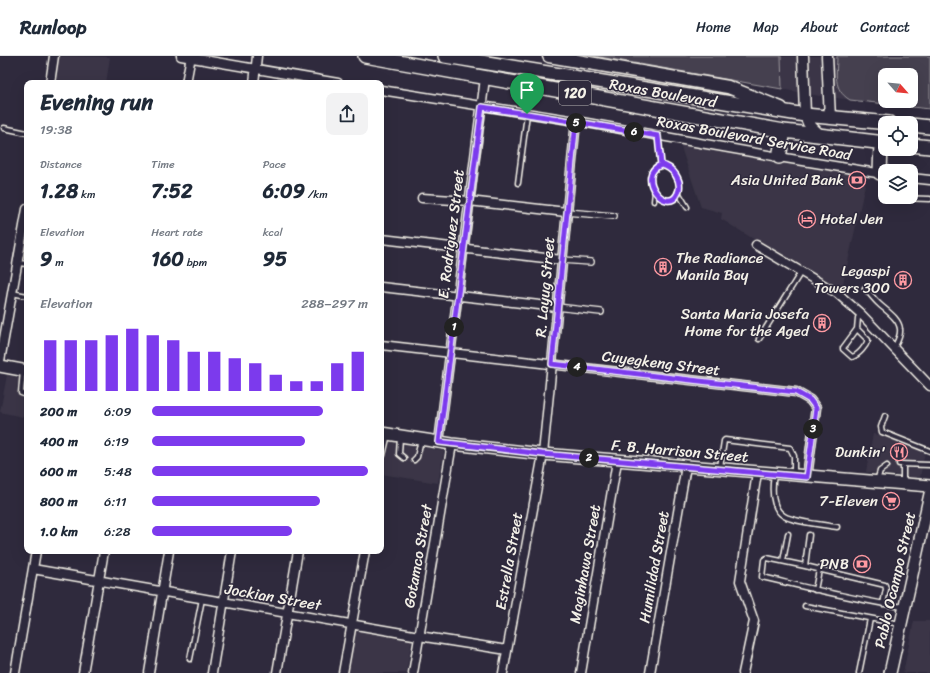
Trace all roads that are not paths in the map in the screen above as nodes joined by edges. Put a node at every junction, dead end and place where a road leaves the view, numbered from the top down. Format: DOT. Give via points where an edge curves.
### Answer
graph roads {
  1 [pos="54,56"];
  2 [pos="181,56"];
  3 [pos="257,56"];
  4 [pos="365,56"];
  5 [pos="445,56"];
  6 [pos="550,56"];
  7 [pos="804,56"];
  8 [pos="827,56"];
  9 [pos="191,57"];
  10 [pos="256,69"];
  11 [pos="485,78"];
  12 [pos="48,80"];
  13 [pos="187,80"];
  14 [pos="254,80"];
  15 [pos="320,80"];
  16 [pos="384,91"];
  17 [pos="482,107"];
  18 [pos="789,112"];
  19 [pos="527,114"];
  20 [pos="805,115"];
  21 [pos="830,118"];
  22 [pos="576,122"];
  23 [pos="878,122"];
  24 [pos="918,126"];
  25 [pos="930,127"];
  26 [pos="4,128"];
  27 [pos="784,130"];
  28 [pos="24,133"];
  29 [pos="658,136"];
  30 [pos="821,136"];
  31 [pos="878,142"];
  32 [pos="918,146"];
  33 [pos="930,147"];
  34 [pos="779,157"];
  35 [pos="661,165"];
  36 [pos="878,173"];
  37 [pos="918,179"];
  38 [pos="930,180"];
  39 [pos="518,183"];
  40 [pos="655,192"];
  41 [pos="678,192"];
  42 [pos="422,198"];
  43 [pos="918,199"];
  44 [pos="930,199"];
  45 [pos="654,201"];
  46 [pos="469,202"];
  47 [pos="688,207"];
  48 [pos="566,212"];
  49 [pos="614,216"];
  50 [pos="24,239"];
  51 [pos="384,239"];
  52 [pos="756,245"];
  53 [pos="464,248"];
  54 [pos="562,260"];
  55 [pos="591,262"];
  56 [pos="17,263"];
  57 [pos="24,264"];
  58 [pos="801,272"];
  59 [pos="384,287"];
  60 [pos="865,288"];
  61 [pos="12,293"];
  62 [pos="24,295"];
  63 [pos="458,296"];
  64 [pos="557,307"];
  65 [pos="601,312"];
  66 [pos="861,313"];
  67 [pos="857,329"];
  68 [pos="758,339"];
  69 [pos="384,344"];
  70 [pos="894,348"];
  71 [pos="450,352"];
  72 [pos="0,361"];
  73 [pos="552,364"];
  74 [pos="0,366"];
  75 [pos="24,371"];
  76 [pos="24,376"];
  77 [pos="930,386"];
  78 [pos="24,394"];
  79 [pos="885,416"];
  80 [pos="384,434"];
  81 [pos="400,436"];
  82 [pos="421,439"];
  83 [pos="439,442"];
  84 [pos="452,444"];
  85 [pos="930,451"];
  86 [pos="542,454"];
  87 [pos="404,458"];
  88 [pos="414,460"];
  89 [pos="617,460"];
  90 [pos="930,465"];
  91 [pos="686,466"];
  92 [pos="887,466"];
  93 [pos="720,469"];
  94 [pos="756,473"];
  95 [pos="774,474"];
  96 [pos="794,476"];
  97 [pos="807,477"];
  98 [pos="876,482"];
  99 [pos="903,484"];
  100 [pos="930,486"];
  101 [pos="930,494"];
  102 [pos="837,527"];
  103 [pos="788,534"];
  104 [pos="809,535"];
  105 [pos="36,554"];
  106 [pos="103,554"];
  107 [pos="169,554"];
  108 [pos="231,554"];
  109 [pos="297,554"];
  110 [pos="364,554"];
  111 [pos="783,561"];
  112 [pos="805,566"];
  113 [pos="33,569"];
  114 [pos="819,570"];
  115 [pos="99,580"];
  116 [pos="815,590"];
  117 [pos="163,592"];
  118 [pos="202,598"];
  119 [pos="223,602"];
  120 [pos="883,604"];
  121 [pos="805,606"];
  122 [pos="904,607"];
  123 [pos="287,613"];
  124 [pos="870,619"];
  125 [pos="901,624"];
  126 [pos="352,625"];
  127 [pos="419,636"];
  128 [pos="507,650"];
  129 [pos="190,659"];
  130 [pos="15,673"];
  131 [pos="83,673"];
  132 [pos="149,673"];
  133 [pos="212,673"];
  134 [pos="277,673"];
  135 [pos="343,673"];
  136 [pos="413,673"];
  137 [pos="503,673"];
  138 [pos="581,673"];
  139 [pos="650,673"];
  140 [pos="743,673"];
  141 [pos="859,673"];
  142 [pos="890,673"];
  1 -- 12 [label="street"];
  2 -- 9 [label="street"];
  3 -- 10 [label="street"];
  4 -- 11 [label="highway, Roxas Boulevard / 120"];
  5 -- 18 [label="highway, Roxas Boulevard / 120"];
  6 -- 18 [label="main road, Roxas Boulevard" via="728,87"];
  7 -- 20 [label="street"];
  8 -- 21 [label="street"];
  9 -- 10 [label="street"];
  9 -- 13 [label="street"];
  10 -- 14 [label="street"];
  10 -- 15 [label="street"];
  11 -- 17 [label="street, E. Rodriguez Street"];
  11 -- 27 [label="highway, Roxas Boulevard / 120"];
  16 -- 17 [label="street, Roxas Boulevard Service Road"];
  17 -- 19 [label="street, Roxas Boulevard Service Road"];
  17 -- 46 [label="street, E. Rodriguez Street"];
  18 -- 20 [label="highway, Roxas Boulevard / 120"];
  19 -- 22 [label="street, Roxas Boulevard Service Road"];
  19 -- 39 [label="lane"];
  20 -- 21 [label="highway, Roxas Boulevard / 120"];
  20 -- 30 [label="street" via="808,123"];
  21 -- 23 [label="highway, Roxas Boulevard / 120"];
  22 -- 29 [label="street, Roxas Boulevard Service Road"];
  22 -- 48 [label="street, R. Layug Street"];
  24 -- 25 [label="highway"];
  26 -- 28 [label="lane"];
  27 -- 30 [label="highway, Roxas Boulevard / 120"];
  27 -- 34 [label="highway"];
  29 -- 34 [label="street, Roxas Boulevard Service Road"];
  29 -- 35 [label="lane"];
  30 -- 31 [label="highway, Roxas Boulevard / 120"];
  32 -- 33 [label="highway"];
  34 -- 36 [label="street, Roxas Boulevard Service Road"];
  35 -- 40 [label="lane" via="652,173 652,186"];
  35 -- 41 [label="lane" via="669,168 678,178"];
  37 -- 38 [label="street"];
  40 -- 41 [label="lane" via="663,200 674,198"];
  40 -- 45 [label="lane"];
  41 -- 47 [label="lane"];
  42 -- 46 [label="street"];
  43 -- 44 [label="lane"];
  46 -- 48 [label="street"];
  46 -- 53 [label="street, E. Rodriguez Street"];
  48 -- 49 [label="street"];
  48 -- 54 [label="street, R. Layug Street"];
  50 -- 56 [label="street"];
  51 -- 53 [label="street"];
  52 -- 58 [label="street"];
  53 -- 54 [label="street"];
  53 -- 63 [label="street, E. Rodriguez Street"];
  54 -- 55 [label="street"];
  54 -- 64 [label="street, R. Layug Street"];
  56 -- 57 [label="lane"];
  56 -- 61 [label="street"];
  58 -- 66 [label="street" via="838,294"];
  58 -- 68 [label="lane"];
  59 -- 63 [label="street"];
  60 -- 70 [label="lane" via="900,325 899,339"];
  61 -- 62 [label="lane"];
  61 -- 72 [label="street"];
  63 -- 64 [label="street"];
  63 -- 71 [label="street, E. Rodriguez Street"];
  64 -- 65 [label="street"];
  64 -- 73 [label="street, R. Layug Street"];
  66 -- 67 [label="lane"];
  66 -- 70 [label="street"];
  67 -- 67 [label="lane" via="868,340 855,356 850,357 843,348"];
  69 -- 71 [label="street, Cuyegkeng Street"];
  70 -- 77 [label="street"];
  71 -- 73 [label="street, Cuyegkeng Street"];
  71 -- 83 [label="street, E. Rodriguez Street"];
  73 -- 86 [label="street, R. Layug Street"];
  73 -- 97 [label="street, Cuyegkeng Street" via="796,392 810,400 816,408"];
  74 -- 75 [label="main road"];
  76 -- 78 [label="lane" via="21,393"];
  79 -- 85 [label="lane" via="882,432"];
  80 -- 81 [label="main road, F. B. Harrison Street"];
  81 -- 82 [label="main road, F. B. Harrison Street"];
  81 -- 87 [label="lane" via="399,454"];
  82 -- 83 [label="main road, F. B. Harrison Street"];
  82 -- 88 [label="lane"];
  83 -- 84 [label="main road, F. B. Harrison Street"];
  84 -- 86 [label="main road, F. B. Harrison Street"];
  84 -- 127 [label="street, Gotamco Street"];
  86 -- 89 [label="main road, F. B. Harrison Street"];
  86 -- 128 [label="street, Estrella Street"];
  89 -- 91 [label="main road, F. B. Harrison Street"];
  89 -- 138 [label="street, Maginhawa Street"];
  90 -- 99 [label="lane" via="901,464"];
  91 -- 93 [label="main road, F. B. Harrison Street"];
  91 -- 139 [label="street, Humilidad Street"];
  92 -- 98 [label="lane" via="880,471"];
  93 -- 94 [label="main road, F. B. Harrison Street"];
  93 -- 96 [label="lane" via="722,445 726,440 790,448 794,456"];
  94 -- 95 [label="main road, F. B. Harrison Street"];
  94 -- 140 [label="street" via="740,581 754,621"];
  95 -- 96 [label="main road, F. B. Harrison Street"];
  95 -- 102 [label="lane" via="774,499 783,515"];
  96 -- 97 [label="main road, F. B. Harrison Street"];
  97 -- 98 [label="main road, F. B. Harrison Street"];
  98 -- 99 [label="main road, F. B. Harrison Street"];
  99 -- 100 [label="main road, F. B. Harrison Street"];
  101 -- 122 [label="main road, Pablo Ocampo Street"];
  103 -- 111 [label="lane"];
  104 -- 112 [label="lane"];
  105 -- 113 [label="street"];
  106 -- 115 [label="street"];
  107 -- 117 [label="street"];
  108 -- 119 [label="street"];
  109 -- 123 [label="street"];
  110 -- 126 [label="street"];
  111 -- 112 [label="lane"];
  111 -- 116 [label="lane" via="765,559 762,577"];
  112 -- 114 [label="lane"];
  113 -- 115 [label="street, Jockian Street"];
  113 -- 130 [label="street"];
  114 -- 116 [label="lane"];
  114 -- 120 [label="lane" via="885,585"];
  115 -- 117 [label="street, Jockian Street"];
  115 -- 131 [label="street"];
  116 -- 120 [label="lane"];
  117 -- 118 [label="street, Jockian Street"];
  117 -- 132 [label="street"];
  118 -- 119 [label="street, Jockian Street"];
  118 -- 129 [label="lane"];
  119 -- 123 [label="street, Jockian Street"];
  119 -- 133 [label="street"];
  120 -- 122 [label="lane"];
  121 -- 124 [label="lane"];
  122 -- 125 [label="main road, Pablo Ocampo Street"];
  123 -- 126 [label="street, Jockian Street"];
  123 -- 134 [label="street"];
  124 -- 125 [label="lane"];
  124 -- 141 [label="lane"];
  125 -- 142 [label="main road, Pablo Ocampo Street"];
  126 -- 127 [label="street, Jockian Street"];
  126 -- 135 [label="street"];
  127 -- 128 [label="street, Jockian Street"];
  127 -- 136 [label="street, Gotamco Street"];
  128 -- 137 [label="street, Estrella Street"];
}
